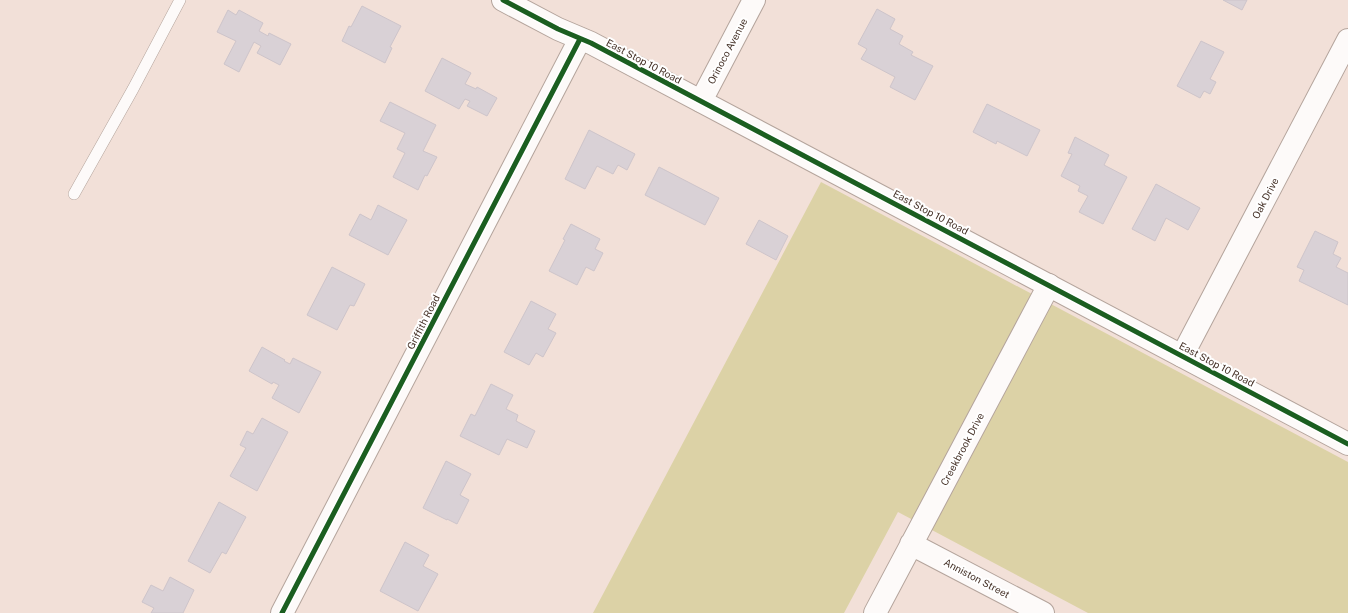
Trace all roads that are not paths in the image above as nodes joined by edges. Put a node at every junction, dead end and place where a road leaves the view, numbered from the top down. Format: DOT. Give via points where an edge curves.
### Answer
graph roads {
  1 [pos="180,0"];
  2 [pos="503,0"];
  3 [pos="754,0"];
  4 [pos="580,39"];
  5 [pos="1348,40"];
  6 [pos="701,101"];
  7 [pos="74,194"];
  8 [pos="1049,285"];
  9 [pos="1182,356"];
  10 [pos="1348,444"];
  11 [pos="911,544"];
  12 [pos="282,613"];
  13 [pos="875,613"];
  14 [pos="1043,613"];
  1 -- 7 [label="lane"];
  2 -- 4 [label="street, East Stop 10 Road"];
  3 -- 6 [label="street, Orinoco Avenue"];
  4 -- 6 [label="street, East Stop 10 Road"];
  4 -- 12 [label="street, Griffith Road"];
  5 -- 9 [label="street, Oak Drive"];
  6 -- 8 [label="street, East Stop 10 Road"];
  8 -- 9 [label="street, East Stop 10 Road"];
  8 -- 11 [label="street, Creekbrook Drive"];
  9 -- 10 [label="street, East Stop 10 Road"];
  11 -- 13 [label="street, Creekbrook Drive"];
  11 -- 14 [label="street, Anniston Street"];
}
